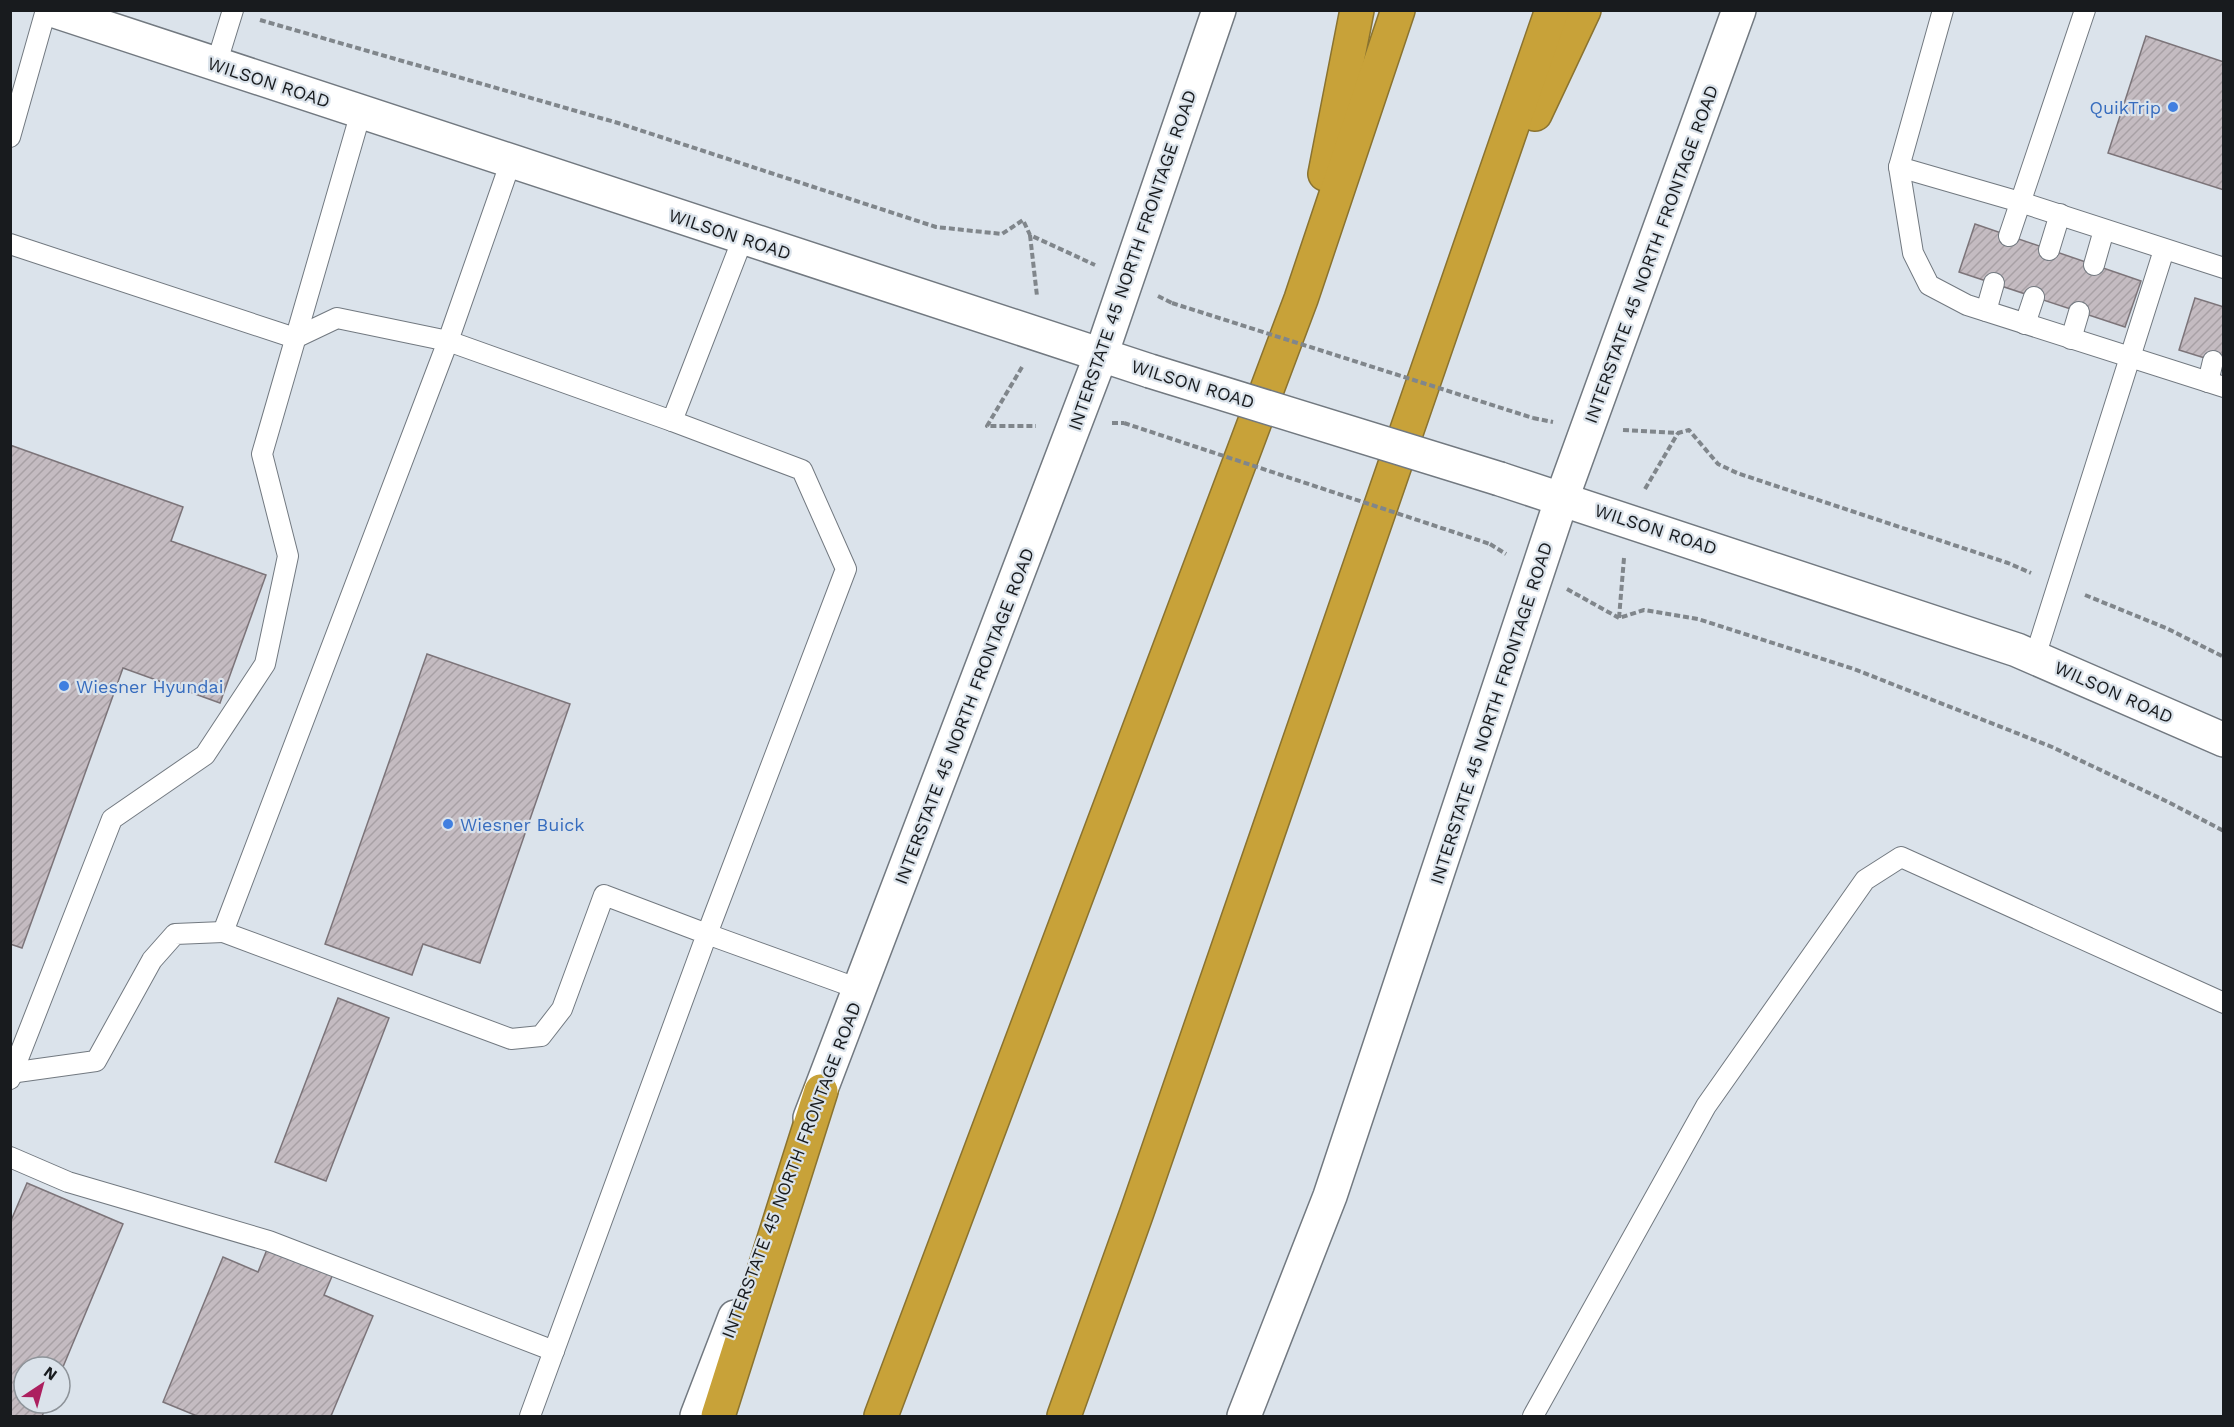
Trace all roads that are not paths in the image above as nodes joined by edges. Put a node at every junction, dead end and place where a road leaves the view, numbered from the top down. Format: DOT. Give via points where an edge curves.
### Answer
graph roads {
  1 [pos="1219,10"];
  2 [pos="1357,10"];
  3 [pos="1398,10"];
  4 [pos="1552,10"];
  5 [pos="1584,10"];
  6 [pos="1739,10"];
  7 [pos="1943,10"];
  8 [pos="2085,10"];
  9 [pos="232,11"];
  10 [pos="63,12"];
  11 [pos="216,65"];
  12 [pos="361,112"];
  13 [pos="10,138"];
  14 [pos="511,161"];
  15 [pos="1899,167"];
  16 [pos="2020,201"];
  17 [pos="2060,214"];
  18 [pos="2104,230"];
  19 [pos="2009,236"];
  20 [pos="743,238"];
  21 [pos="10,244"];
  22 [pos="2049,250"];
  23 [pos="2164,250"];
  24 [pos="2094,265"];
  25 [pos="2223,268"];
  26 [pos="1461,270"];
  27 [pos="1994,283"];
  28 [pos="2034,297"];
  29 [pos="1301,299"];
  30 [pos="1986,311"];
  31 [pos="2079,312"];
  32 [pos="2025,324"];
  33 [pos="295,338"];
  34 [pos="2071,339"];
  35 [pos="448,341"];
  36 [pos="1101,355"];
  37 [pos="2131,358"];
  38 [pos="2213,361"];
  39 [pos="2216,384"];
  40 [pos="672,421"];
  41 [pos="1562,498"];
  42 [pos="2035,657"];
  43 [pos="2223,740"];
  44 [pos="223,932"];
  45 [pos="707,934"];
  46 [pos="860,988"];
  47 [pos="2223,1003"];
  48 [pos="11,1075"];
  49 [pos="821,1090"];
  50 [pos="10,1157"];
  51 [pos="554,1351"];
  52 [pos="530,1416"];
  53 [pos="697,1416"];
  54 [pos="718,1416"];
  55 [pos="880,1416"];
  56 [pos="1064,1416"];
  57 [pos="1244,1416"];
  58 [pos="1533,1416"];
  1 -- 36 [label="main road, INTERSTATE 45 NORTH FRONTAGE ROAD"];
  2 -- 29 [label="highway"];
  3 -- 29 [label="highway"];
  4 -- 26 [label="highway"];
  5 -- 26 [label="highway"];
  6 -- 41 [label="main road, INTERSTATE 45 NORTH FRONTAGE ROAD"];
  7 -- 15 [label="lane"];
  8 -- 16 [label="lane"];
  9 -- 11 [label="lane"];
  10 -- 11 [label="main road, WILSON ROAD"];
  10 -- 13 [label="lane"];
  11 -- 12 [label="main road, WILSON ROAD"];
  12 -- 14 [label="main road, WILSON ROAD"];
  12 -- 33 [label="lane"];
  14 -- 20 [label="main road, WILSON ROAD"];
  14 -- 35 [label="lane"];
  15 -- 16 [label="lane"];
  15 -- 30 [label="lane" via="1913,253 1929,285"];
  16 -- 17 [label="lane"];
  16 -- 19 [label="lane"];
  17 -- 18 [label="lane"];
  17 -- 22 [label="lane"];
  18 -- 23 [label="lane"];
  18 -- 24 [label="lane"];
  20 -- 36 [label="main road, WILSON ROAD"];
  20 -- 40 [label="lane"];
  21 -- 33 [label="lane"];
  23 -- 25 [label="lane"];
  23 -- 37 [label="lane"];
  26 -- 56 [label="highway"];
  27 -- 30 [label="lane"];
  28 -- 32 [label="lane"];
  29 -- 55 [label="highway"];
  30 -- 32 [label="lane"];
  31 -- 34 [label="lane"];
  32 -- 34 [label="lane"];
  33 -- 35 [label="lane" via="337,318"];
  33 -- 48 [label="lane" via="262,454 288,556 265,664 205,755 112,819"];
  34 -- 37 [label="lane"];
  35 -- 40 [label="lane"];
  35 -- 44 [label="lane"];
  36 -- 41 [label="main road, WILSON ROAD, bridge"];
  36 -- 46 [label="main road, INTERSTATE 45 NORTH FRONTAGE ROAD"];
  37 -- 39 [label="lane"];
  37 -- 42 [label="lane"];
  38 -- 39 [label="lane"];
  40 -- 45 [label="lane" via="802,470 846,569"];
  41 -- 42 [label="main road, WILSON ROAD"];
  41 -- 57 [label="main road, INTERSTATE 45 NORTH FRONTAGE ROAD" via="1330,1196"];
  42 -- 43 [label="main road, WILSON ROAD"];
  44 -- 45 [label="lane" via="511,1039 541,1036 562,1010 603,895"];
  44 -- 48 [label="lane" via="175,934 152,960 96,1060"];
  45 -- 46 [label="lane"];
  45 -- 51 [label="lane"];
  46 -- 49 [label="main road, INTERSTATE 45 NORTH FRONTAGE ROAD"];
  47 -- 58 [label="lane" via="1901,857 1865,880 1706,1106"];
  49 -- 53 [label="main road, INTERSTATE 45 NORTH FRONTAGE ROAD"];
  49 -- 54 [label="highway"];
  50 -- 51 [label="lane" via="69,1182 269,1241"];
  51 -- 52 [label="lane"];
}
